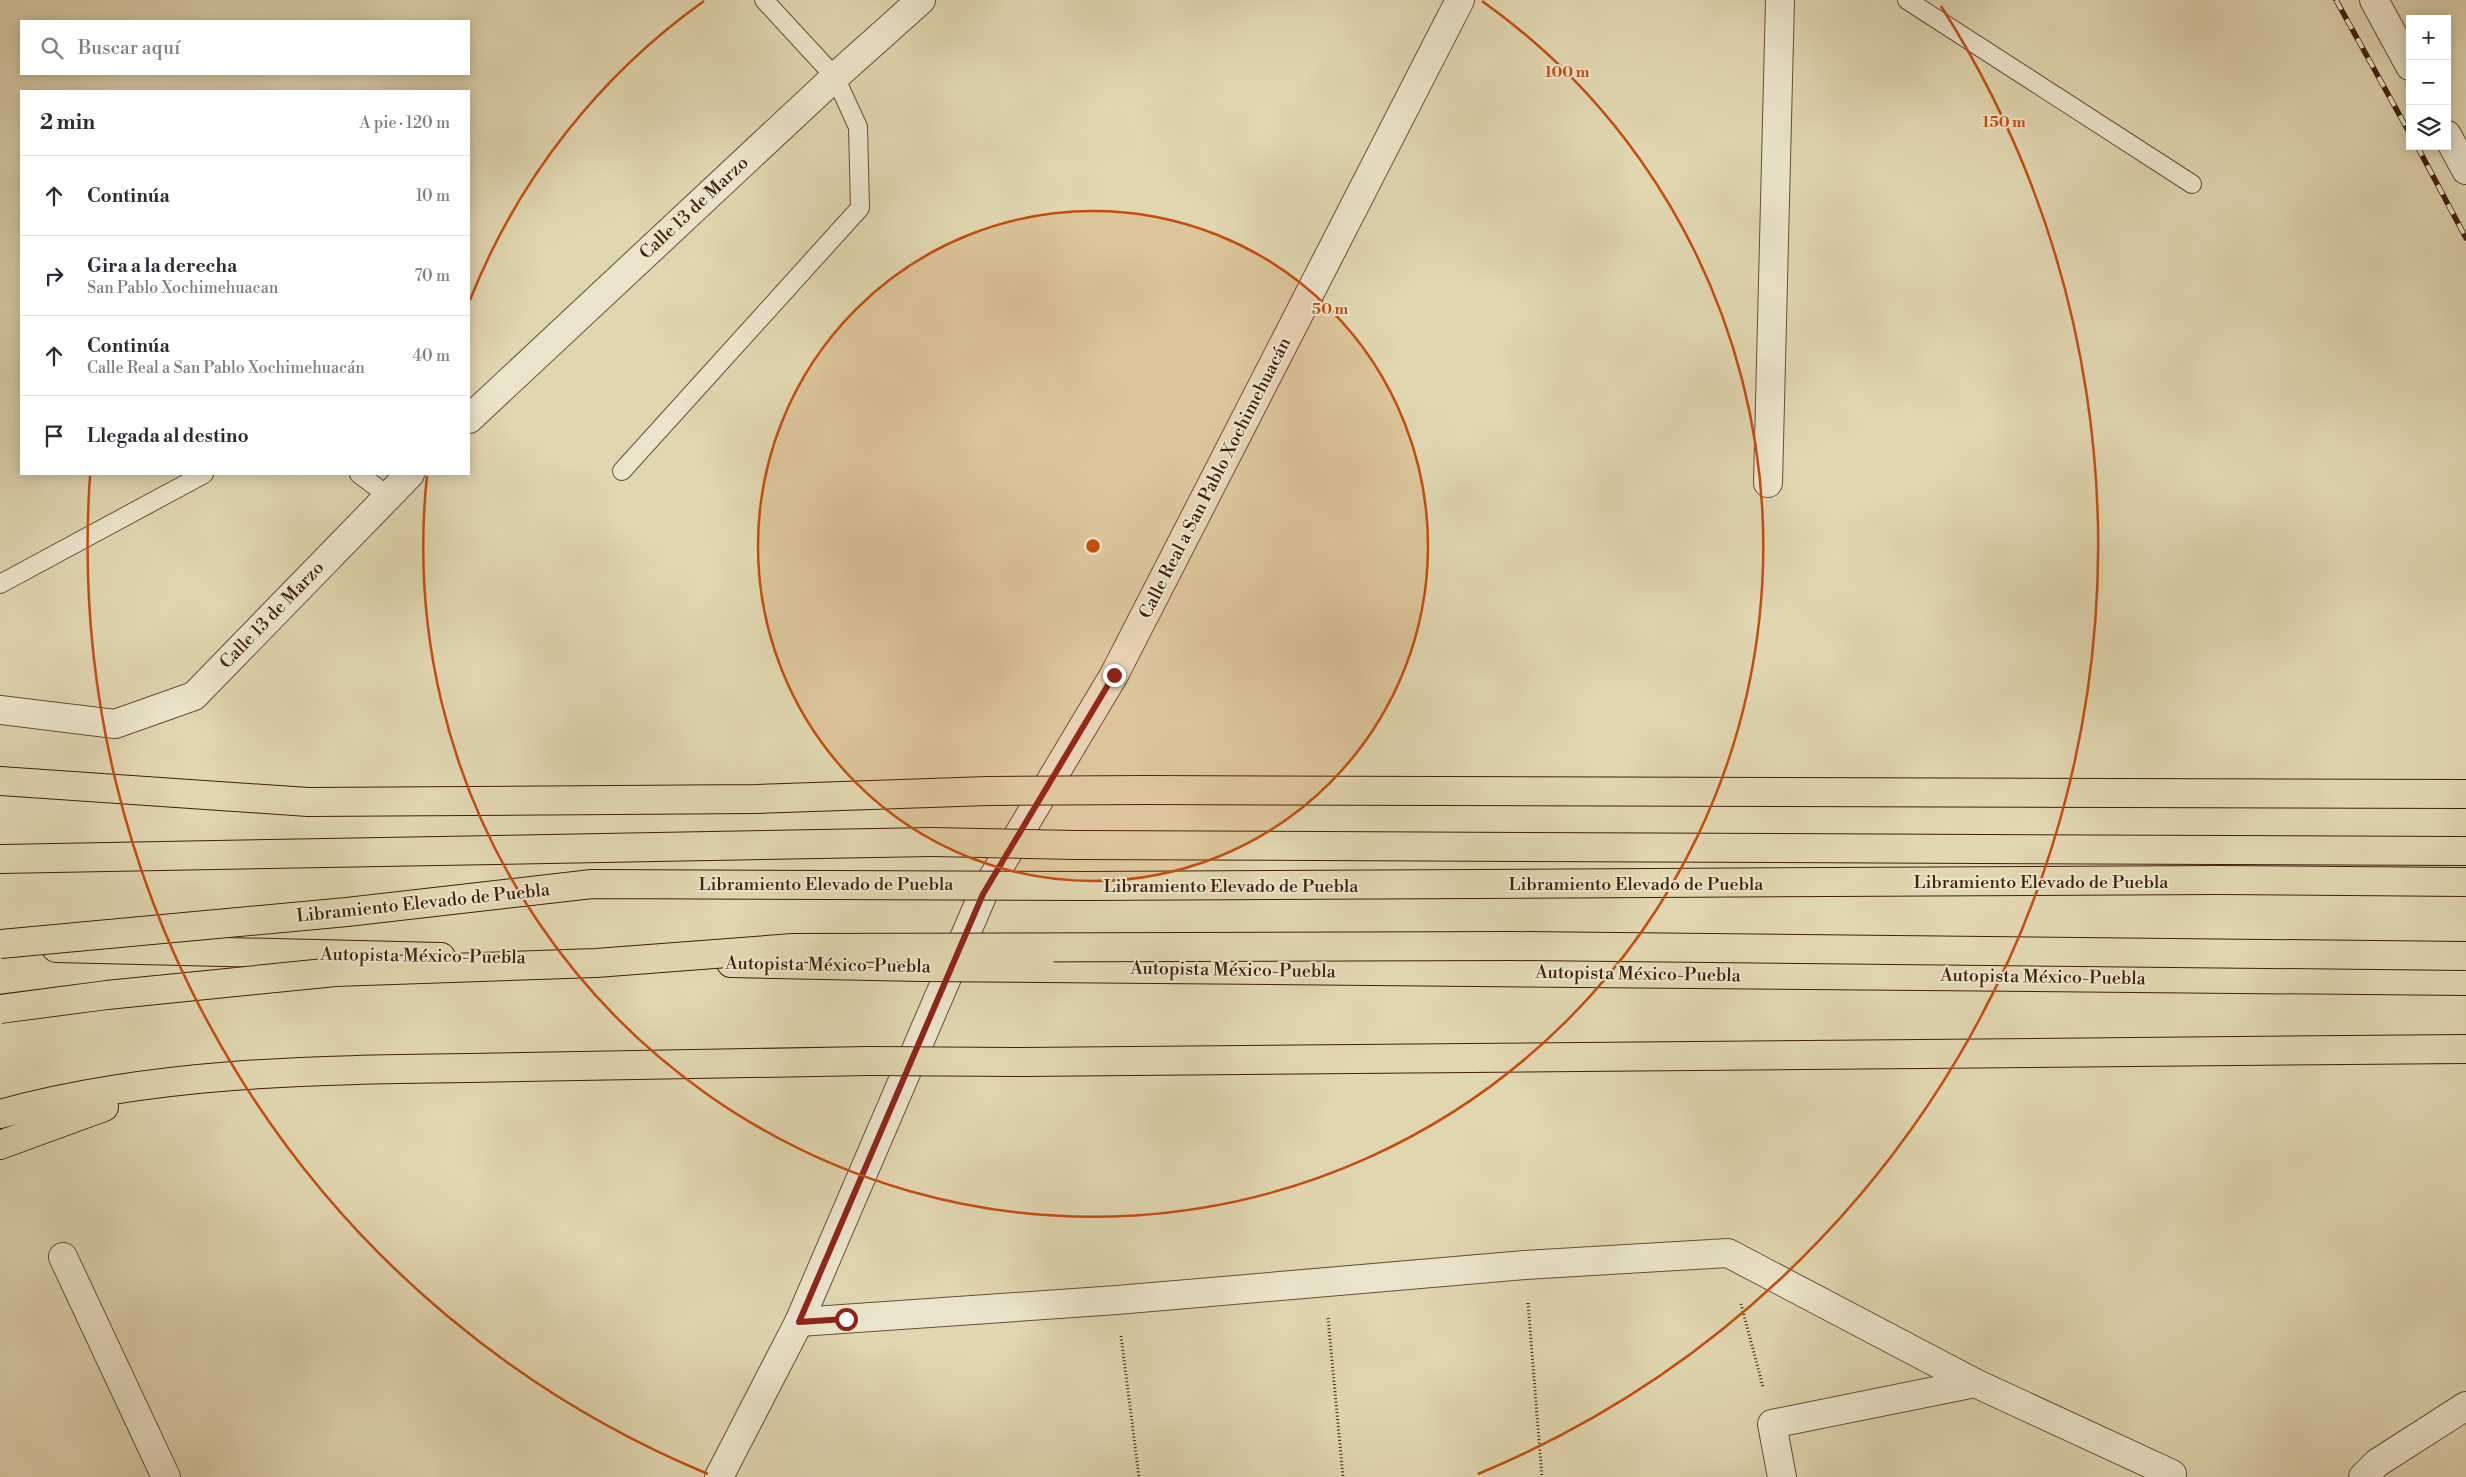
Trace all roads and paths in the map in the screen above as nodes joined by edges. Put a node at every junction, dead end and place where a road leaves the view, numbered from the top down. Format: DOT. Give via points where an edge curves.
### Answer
graph roads {
  1 [pos="764,0"];
  2 [pos="921,0"];
  3 [pos="1460,0"];
  4 [pos="1780,0"];
  5 [pos="1907,0"];
  6 [pos="2374,0"];
  7 [pos="2407,60"];
  8 [pos="835,77"];
  9 [pos="2451,142"];
  10 [pos="2466,168"];
  11 [pos="2192,184"];
  12 [pos="470,418"];
  13 [pos="622,471"];
  14 [pos="202,475"];
  15 [pos="360,475"];
  16 [pos="409,475"];
  17 [pos="1768,483"];
  18 [pos="387,495"];
  19 [pos="0,584"];
  20 [pos="0,710"];
  21 [pos="0,781"];
  22 [pos="2466,794"];
  23 [pos="2466,851"];
  24 [pos="0,859"];
  25 [pos="2466,882"];
  26 [pos="0,946"];
  27 [pos="2466,956"];
  28 [pos="2466,981"];
  29 [pos="0,1009"];
  30 [pos="2466,1049"];
  31 [pos="177,1082"];
  32 [pos="0,1114"];
  33 [pos="0,1146"];
  34 [pos="1728,1253"];
  35 [pos="63,1257"];
  36 [pos="1524,1265"];
  37 [pos="1324,1282"];
  38 [pos="1117,1300"];
  39 [pos="799,1322"];
  40 [pos="1975,1384"];
  41 [pos="2466,1406"];
  42 [pos="1772,1424"];
  43 [pos="2376,1472"];
  44 [pos="2172,1474"];
  45 [pos="166,1477"];
  46 [pos="720,1477"];
  47 [pos="1139,1477"];
  48 [pos="1343,1477"];
  49 [pos="1542,1477"];
  50 [pos="1782,1477"];
  1 -- 8 [label="lane"];
  2 -- 8 [label="street, Calle 13 de Marzo"];
  3 -- 39 [label="street, Calle Real a San Pablo Xochimehuacán" via="1114,675 983,894"];
  4 -- 17 [label="street"];
  5 -- 11 [label="lane"];
  6 -- 7 [label="street"];
  8 -- 12 [label="street, Calle 13 de Marzo"];
  8 -- 13 [label="lane" via="858,127 860,208"];
  9 -- 10 [label="street"];
  14 -- 19 [label="lane"];
  15 -- 18 [label="lane"];
  16 -- 18 [label="street, Calle 13 de Marzo"];
  18 -- 20 [label="street, Calle 13 de Marzo" via="194,696 114,724"];
  21 -- 22 [label="main road, bridge" via="308,802 757,799 988,791 1146,790"];
  23 -- 24 [label="main road, bridge" via="932,842"];
  25 -- 26 [label="main road, Libramiento Elevado de Puebla, bridge" via="2217,880 1106,886 592,884"];
  26 -- 28 [label="main road, Autopista México-Puebla, bridge" via="922,967"];
  27 -- 29 [label="main road, bridge" via="1524,946 794,948 596,963 335,972"];
  30 -- 31 [label="main road, bridge" via="869,1062 284,1072"];
  31 -- 32 [label="main road" via="96,1094"];
  31 -- 33 [label="main road"];
  34 -- 36 [label="street"];
  34 -- 40 [label="street"];
  34 -- 42 [label="path"];
  35 -- 45 [label="street"];
  36 -- 37 [label="street"];
  36 -- 49 [label="path"];
  37 -- 38 [label="street"];
  37 -- 48 [label="path"];
  38 -- 39 [label="street"];
  38 -- 47 [label="path"];
  39 -- 46 [label="street, Calle Real a San Pablo Xochimehuacán"];
  40 -- 42 [label="street"];
  40 -- 44 [label="street"];
  41 -- 43 [label="street"];
  42 -- 50 [label="street"];
}
